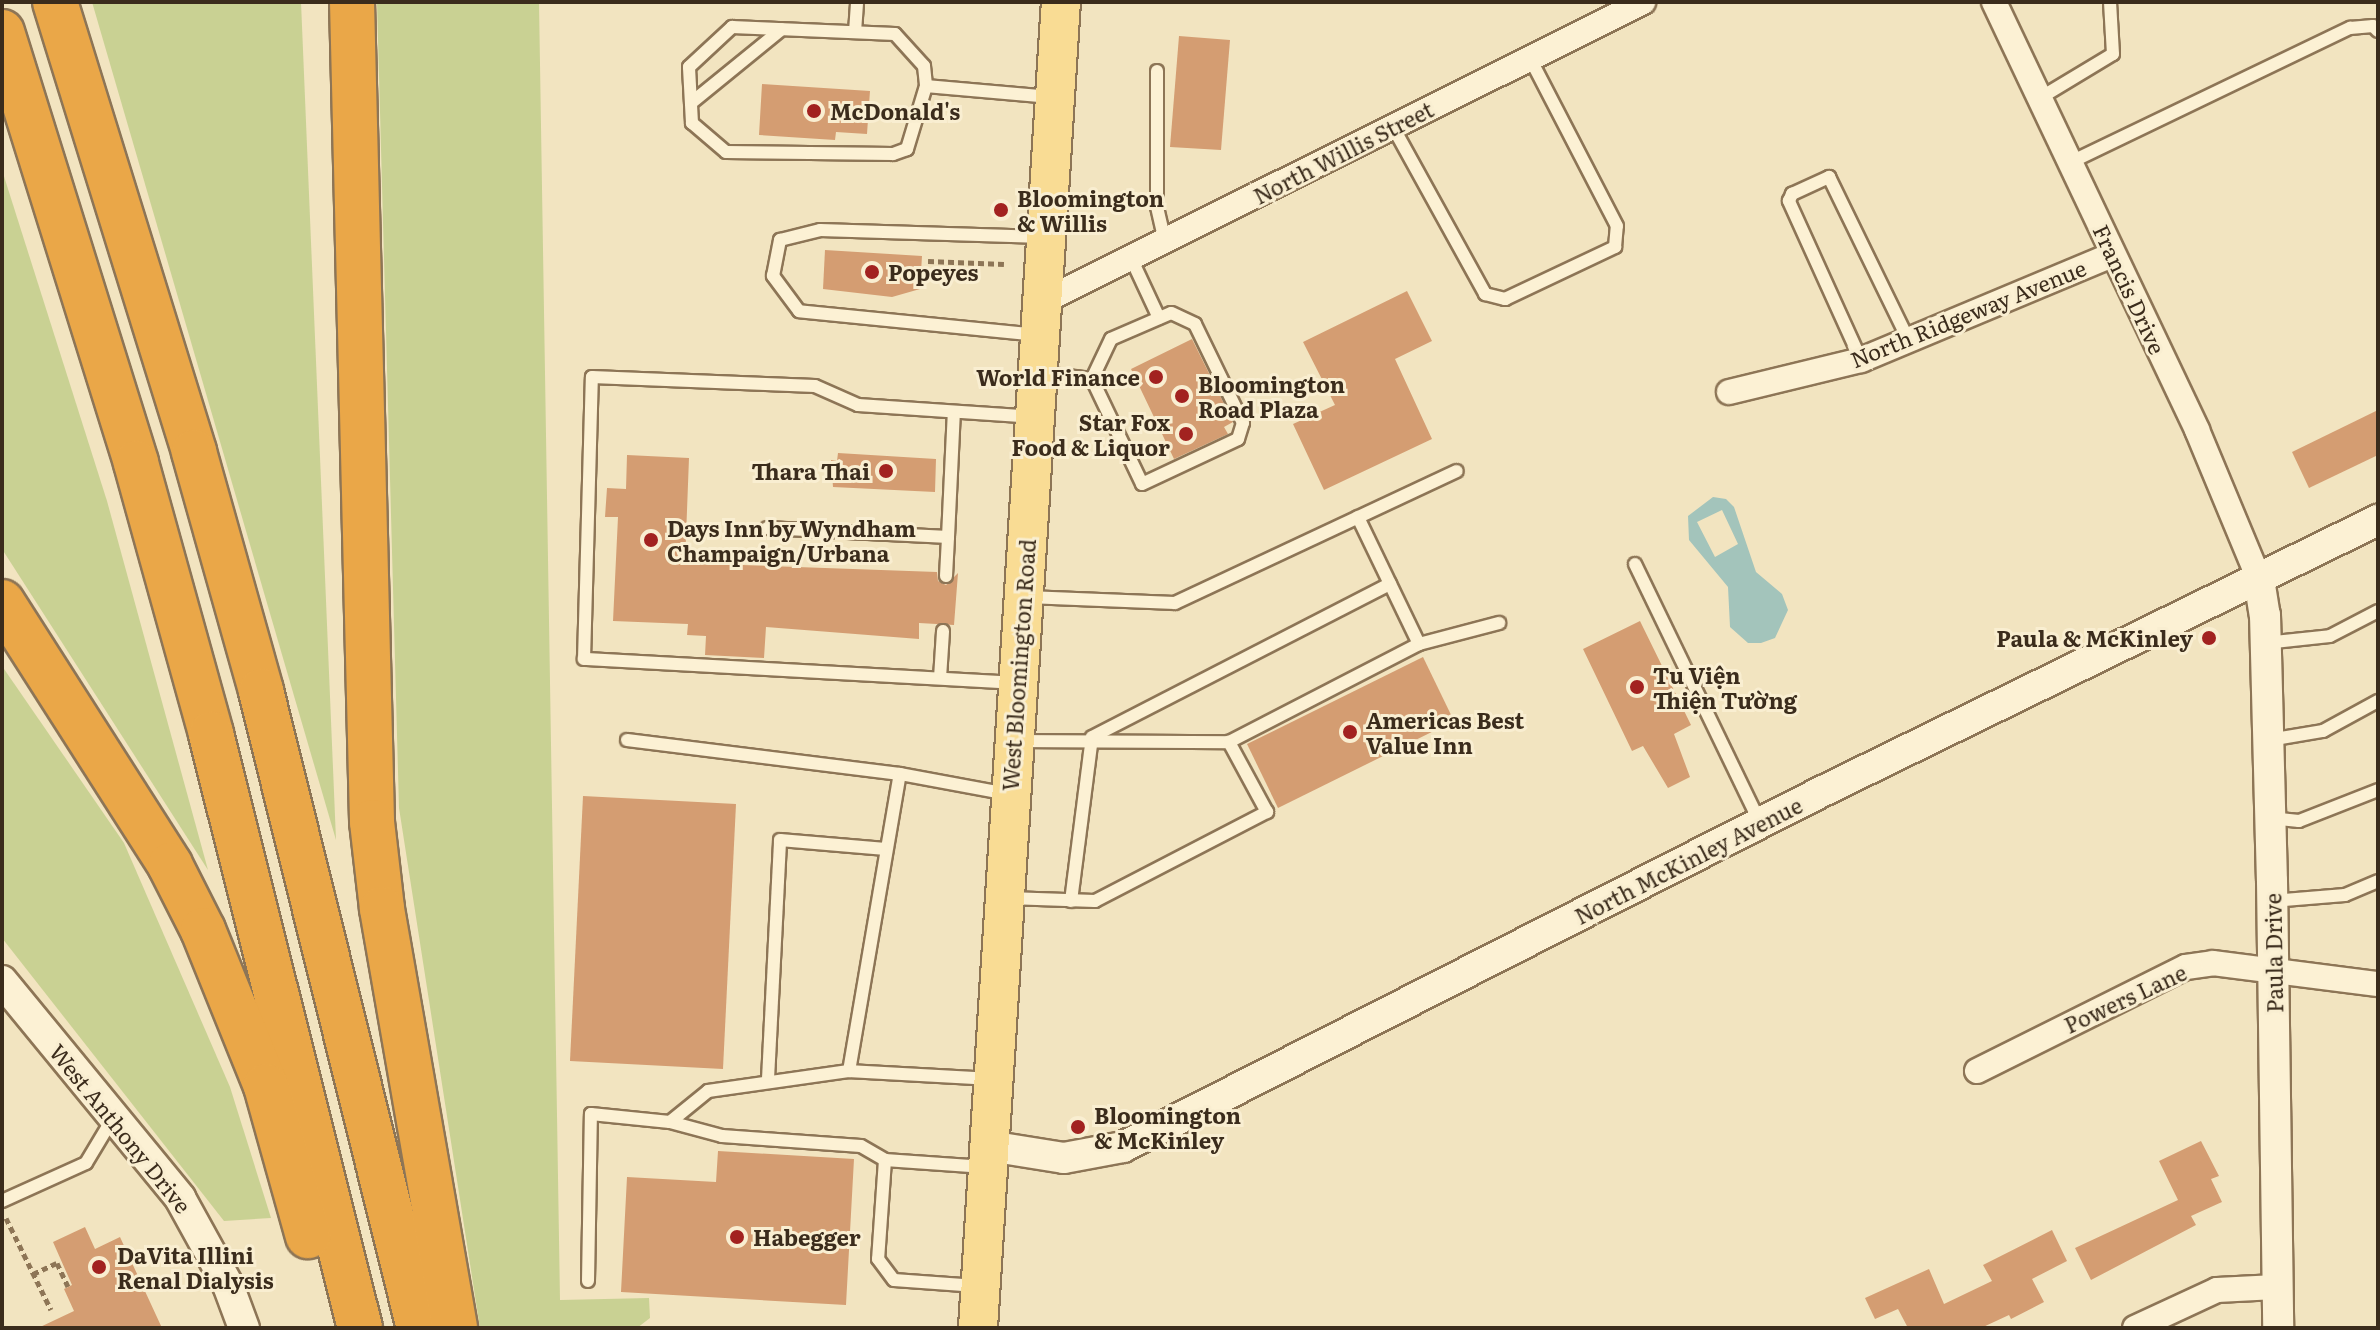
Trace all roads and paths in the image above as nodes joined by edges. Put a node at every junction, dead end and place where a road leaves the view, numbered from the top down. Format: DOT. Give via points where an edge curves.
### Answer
graph roads {
  1 [pos="55,2"];
  2 [pos="352,2"];
  3 [pos="857,2"];
  4 [pos="1061,2"];
  5 [pos="1643,2"];
  6 [pos="1994,2"];
  7 [pos="2110,2"];
  8 [pos="782,29"];
  9 [pos="2378,31"];
  10 [pos="2,32"];
  11 [pos="855,32"];
  12 [pos="1530,58"];
  13 [pos="1157,71"];
  14 [pos="926,86"];
  15 [pos="1054,97"];
  16 [pos="2040,98"];
  17 [pos="691,103"];
  18 [pos="1393,127"];
  19 [pos="2071,162"];
  20 [pos="1046,237"];
  21 [pos="1165,241"];
  22 [pos="2112,255"];
  23 [pos="1131,258"];
  24 [pos="928,261"];
  25 [pos="1004,264"];
  26 [pos="1041,318"];
  27 [pos="1159,318"];
  28 [pos="1909,341"];
  29 [pos="1861,360"];
  30 [pos="1039,372"];
  31 [pos="1092,379"];
  32 [pos="1729,392"];
  33 [pos="954,412"];
  34 [pos="1035,417"];
  35 [pos="1457,471"];
  36 [pos="1358,517"];
  37 [pos="2378,520"];
  38 [pos="767,528"];
  39 [pos="948,537"];
  40 [pos="1635,564"];
  41 [pos="946,576"];
  42 [pos="2259,579"];
  43 [pos="1390,584"];
  44 [pos="1024,597"];
  45 [pos="2,602"];
  46 [pos="2378,611"];
  47 [pos="1499,623"];
  48 [pos="943,631"];
  49 [pos="2265,643"];
  50 [pos="1419,644"];
  51 [pos="940,678"];
  52 [pos="1018,683"];
  53 [pos="2378,701"];
  54 [pos="1092,737"];
  55 [pos="627,740"];
  56 [pos="1015,741"];
  57 [pos="2268,741"];
  58 [pos="1229,742"];
  59 [pos="900,774"];
  60 [pos="2378,790"];
  61 [pos="1008,794"];
  62 [pos="2270,818"];
  63 [pos="1760,823"];
  64 [pos="886,849"];
  65 [pos="2378,881"];
  66 [pos="1005,898"];
  67 [pos="1071,901"];
  68 [pos="2272,901"];
  69 [pos="2273,969"];
  70 [pos="2,981"];
  71 [pos="2378,984"];
  72 [pos="849,1071"];
  73 [pos="1977,1071"];
  74 [pos="768,1079"];
  75 [pos="993,1079"];
  76 [pos="113,1116"];
  77 [pos="670,1122"];
  78 [pos="988,1157"];
  79 [pos="885,1160"];
  80 [pos="2,1201"];
  81 [pos="2,1210"];
  82 [pos="33,1274"];
  83 [pos="588,1281"];
  84 [pos="980,1286"];
  85 [pos="68,1287"];
  86 [pos="2276,1287"];
  87 [pos="51,1310"];
  88 [pos="244,1328"];
  89 [pos="330,1328"];
  90 [pos="360,1328"];
  91 [pos="419,1328"];
  92 [pos="455,1328"];
  93 [pos="978,1328"];
  94 [pos="2135,1328"];
  95 [pos="2278,1328"];
  1 -- 91 [label="highway" via="194,452 261,691 342,1000"];
  2 -- 92 [label="highway" via="372,822 382,909"];
  3 -- 11 [label="lane"];
  4 -- 15 [label="main road, West Bloomington Road"];
  5 -- 12 [label="street, North Willis Street"];
  6 -- 16 [label="street, Francis Drive"];
  7 -- 16 [label="lane" via="2113,54"];
  8 -- 11 [label="lane"];
  8 -- 17 [label="lane"];
  8 -- 17 [label="lane" via="732,27 689,67"];
  9 -- 19 [label="lane" via="2373,26 2350,28"];
  10 -- 90 [label="highway" via="118,402 211,734"];
  11 -- 14 [label="lane" via="895,34 924,66"];
  12 -- 18 [label="street, North Willis Street"];
  12 -- 18 [label="lane" via="1617,226 1615,247 1505,299 1485,294"];
  13 -- 21 [label="lane" via="1157,207"];
  14 -- 15 [label="lane"];
  14 -- 17 [label="lane" via="907,149 893,154 726,152 692,123"];
  15 -- 20 [label="main road, West Bloomington Road"];
  16 -- 19 [label="street, Francis Drive"];
  18 -- 21 [label="street, North Willis Street"];
  19 -- 22 [label="street, Francis Drive"];
  20 -- 26 [label="main road, West Bloomington Road"];
  20 -- 26 [label="lane" via="820,230 780,240 773,276 799,311"];
  21 -- 23 [label="street, North Willis Street"];
  22 -- 28 [label="street, North Ridgeway Avenue"];
  22 -- 42 [label="street, Francis Drive" via="2197,430"];
  23 -- 26 [label="street, North Willis Street"];
  23 -- 27 [label="lane"];
  24 -- 25 [label="path"];
  26 -- 30 [label="main road, West Bloomington Road"];
  27 -- 31 [label="lane" via="1111,339"];
  27 -- 31 [label="lane" via="1171,313 1195,324 1243,423 1238,439 1142,484"];
  28 -- 29 [label="street, North Ridgeway Avenue"];
  28 -- 29 [label="lane" via="1829,177 1792,194 1789,201"];
  29 -- 32 [label="street, North Ridgeway Avenue"];
  30 -- 31 [label="lane"];
  30 -- 34 [label="main road, West Bloomington Road"];
  33 -- 34 [label="lane"];
  33 -- 39 [label="lane"];
  33 -- 51 [label="lane" via="858,405 815,386 592,377 584,659"];
  34 -- 44 [label="main road, West Bloomington Road"];
  35 -- 36 [label="lane"];
  36 -- 43 [label="lane"];
  36 -- 44 [label="lane" via="1175,603"];
  37 -- 42 [label="street, North McKinley Avenue"];
  38 -- 39 [label="lane"];
  39 -- 41 [label="lane"];
  40 -- 63 [label="lane"];
  42 -- 49 [label="street, Paula Drive"];
  42 -- 63 [label="street, North McKinley Avenue"];
  43 -- 50 [label="lane"];
  43 -- 54 [label="lane"];
  44 -- 52 [label="main road, West Bloomington Road"];
  45 -- 89 [label="highway" via="170,865 203,930 266,1086"];
  46 -- 49 [label="lane" via="2330,636"];
  47 -- 50 [label="lane"];
  48 -- 51 [label="lane"];
  49 -- 57 [label="street, Paula Drive"];
  50 -- 58 [label="lane"];
  51 -- 52 [label="lane"];
  52 -- 56 [label="main road, West Bloomington Road"];
  53 -- 57 [label="lane" via="2323,731"];
  54 -- 56 [label="lane"];
  54 -- 58 [label="lane"];
  54 -- 67 [label="lane"];
  55 -- 59 [label="lane"];
  56 -- 61 [label="main road, West Bloomington Road"];
  57 -- 62 [label="street, Paula Drive"];
  58 -- 67 [label="lane" via="1267,812 1095,901"];
  59 -- 61 [label="lane"];
  59 -- 64 [label="lane"];
  60 -- 62 [label="lane" via="2299,821"];
  61 -- 66 [label="main road, West Bloomington Road"];
  62 -- 68 [label="street, Paula Drive"];
  63 -- 78 [label="street, North McKinley Avenue" via="1123,1147 1064,1158"];
  64 -- 72 [label="lane"];
  64 -- 74 [label="lane" via="780,840"];
  65 -- 68 [label="lane" via="2345,895"];
  66 -- 67 [label="lane"];
  66 -- 75 [label="main road, West Bloomington Road"];
  68 -- 69 [label="street, Paula Drive"];
  69 -- 71 [label="street, Powers Lane"];
  69 -- 73 [label="street, Powers Lane" via="2213,963 2186,967"];
  69 -- 86 [label="street, Paula Drive"];
  70 -- 76 [label="street, West Anthony Drive"];
  72 -- 74 [label="lane"];
  72 -- 75 [label="lane"];
  74 -- 77 [label="lane" via="708,1091"];
  75 -- 78 [label="main road, West Bloomington Road"];
  76 -- 80 [label="lane" via="86,1163"];
  76 -- 88 [label="street, West Anthony Drive" via="200,1228"];
  77 -- 79 [label="lane" via="722,1136 861,1146"];
  77 -- 83 [label="lane" via="591,1114"];
  78 -- 79 [label="lane"];
  78 -- 84 [label="main road, West Bloomington Road"];
  79 -- 84 [label="lane" via="878,1259 894,1280"];
  81 -- 82 [label="path"];
  82 -- 85 [label="path" via="57,1263"];
  82 -- 87 [label="path"];
  84 -- 93 [label="main road, West Bloomington Road"];
  86 -- 94 [label="street" via="2204,1294"];
  86 -- 95 [label="street, Paula Drive"];
}
